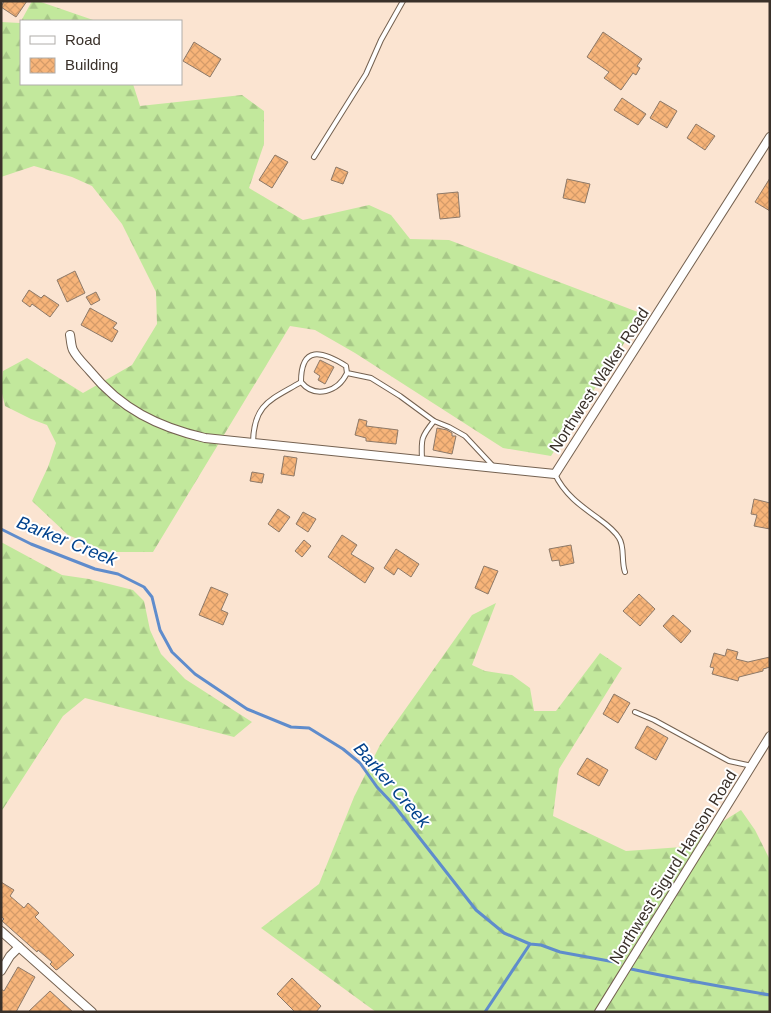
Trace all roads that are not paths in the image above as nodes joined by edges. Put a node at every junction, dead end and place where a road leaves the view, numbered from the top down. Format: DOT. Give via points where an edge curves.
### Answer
graph roads {
  1 [pos="403,1"];
  2 [pos="770,137"];
  3 [pos="314,157"];
  4 [pos="70,335"];
  5 [pos="347,373"];
  6 [pos="301,382"];
  7 [pos="434,421"];
  8 [pos="253,442"];
  9 [pos="422,460"];
  10 [pos="495,467"];
  11 [pos="555,474"];
  12 [pos="625,572"];
  13 [pos="635,712"];
  14 [pos="770,736"];
  15 [pos="752,766"];
  16 [pos="1,931"];
  17 [pos="19,947"];
  18 [pos="1,971"];
  19 [pos="92,1012"];
  20 [pos="599,1012"];
  1 -- 3 [label="lane" via="366,74"];
  2 -- 11 [label="street, Northwest Walker Road"];
  4 -- 8 [label="street, Northwest Walker Road" via="73,350 94,375 118,400 144,417 182,433"];
  5 -- 6 [label="lane" via="344,380 328,391 312,392"];
  5 -- 6 [label="lane" via="346,366 328,355 317,353 307,359 301,369"];
  5 -- 7 [label="lane" via="371,378"];
  6 -- 8 [label="lane" via="263,406 254,426"];
  7 -- 9 [label="lane" via="423,434"];
  7 -- 10 [label="lane" via="465,436"];
  8 -- 9 [label="street, Northwest Walker Road"];
  9 -- 10 [label="street, Northwest Walker Road"];
  10 -- 11 [label="street, Northwest Walker Road"];
  11 -- 12 [label="lane" via="575,501 619,538 623,546"];
  13 -- 15 [label="lane" via="729,761"];
  14 -- 15 [label="street, Northwest Sigurd Hanson Road"];
  15 -- 20 [label="street, Northwest Sigurd Hanson Road"];
  16 -- 17 [label="street"];
  17 -- 18 [label="street"];
  17 -- 19 [label="street"];
}
